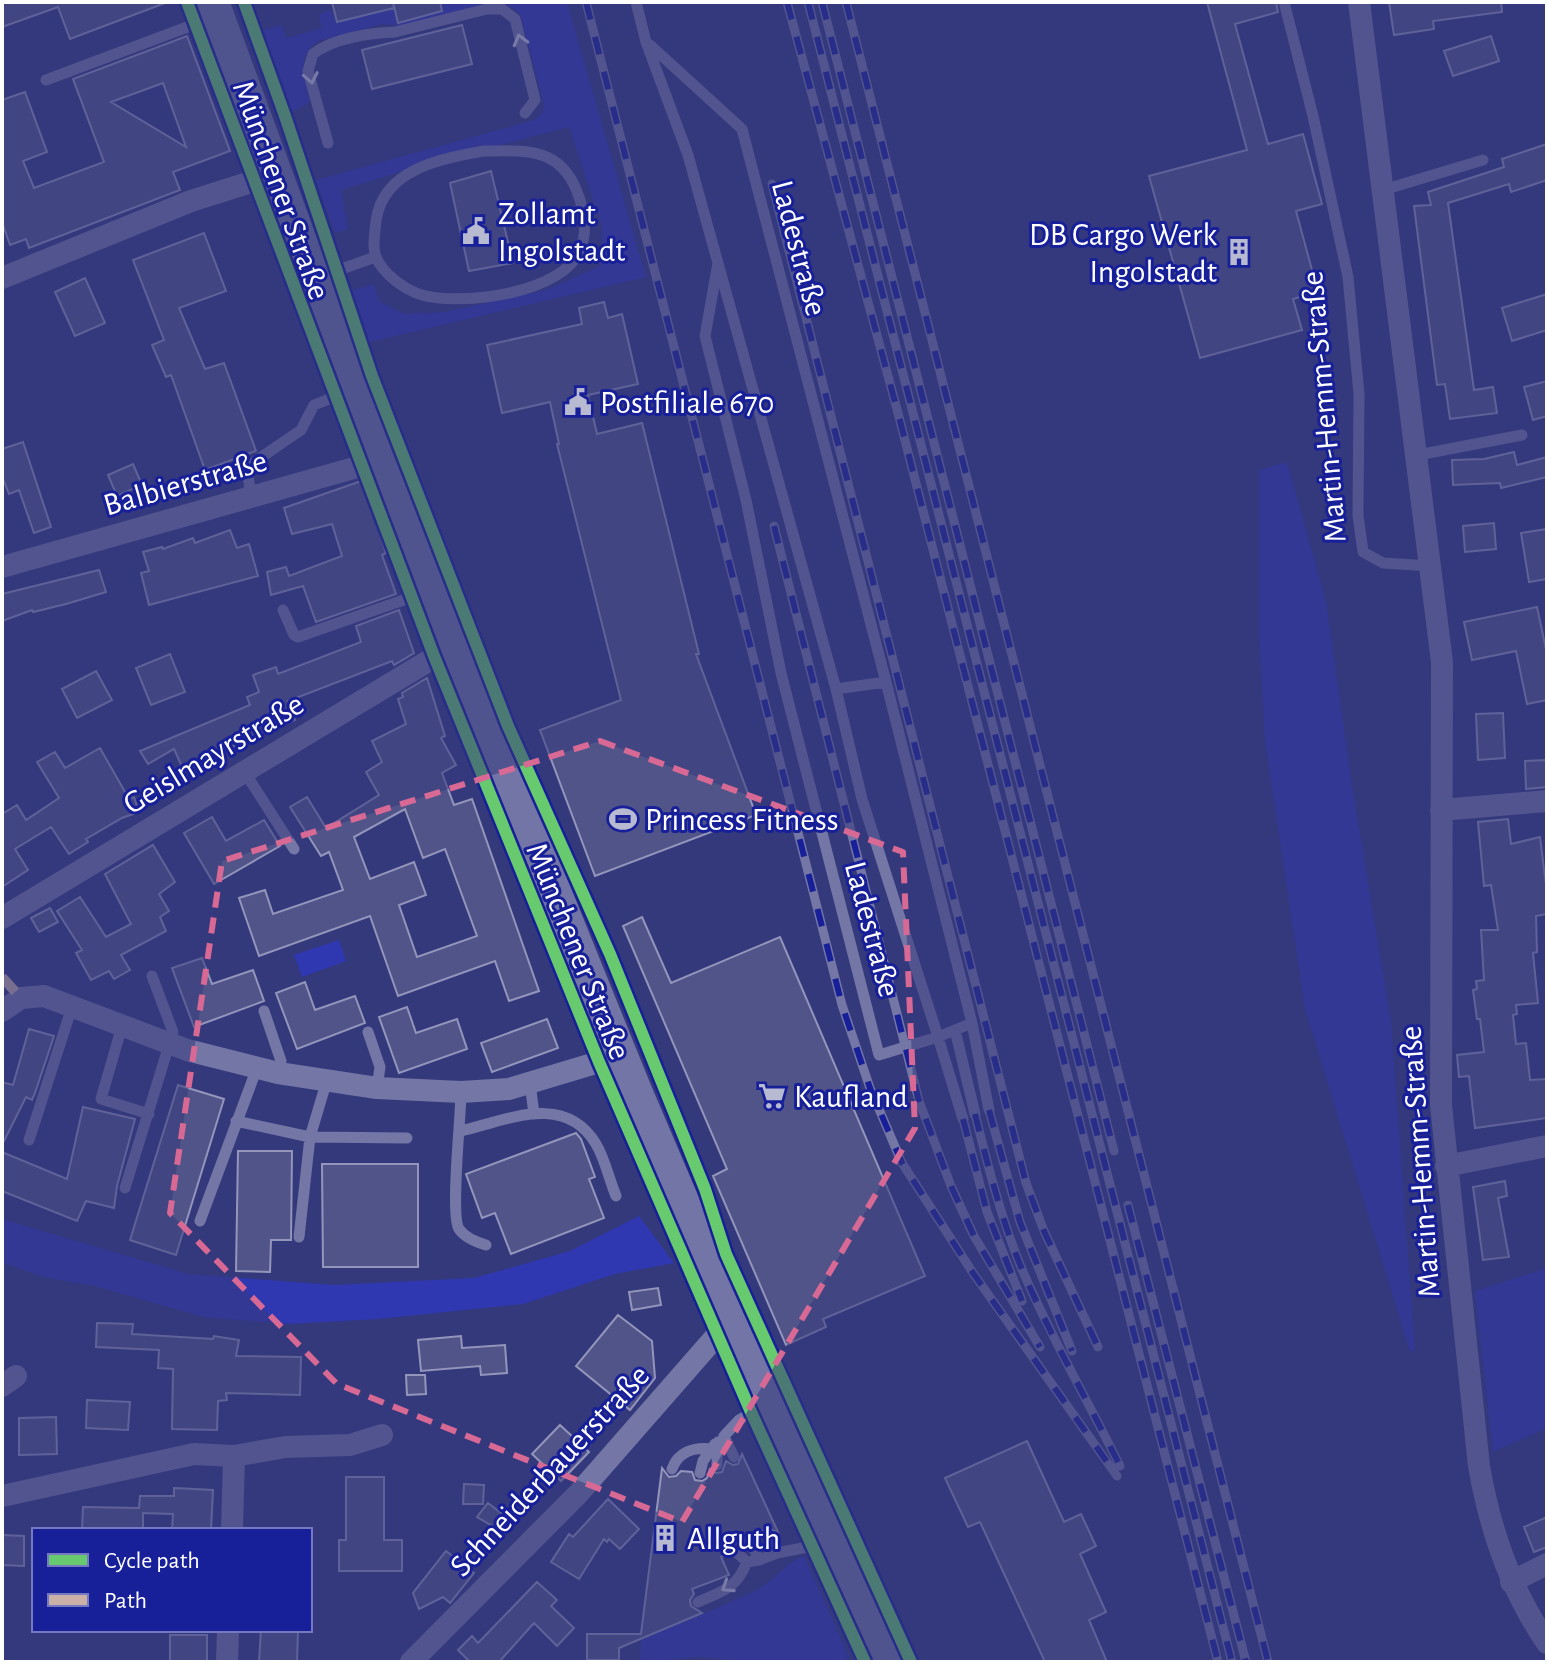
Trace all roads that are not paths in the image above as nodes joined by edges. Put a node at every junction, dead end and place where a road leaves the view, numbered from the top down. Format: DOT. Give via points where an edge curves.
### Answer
graph roads {
  1 [pos="636,2"];
  2 [pos="1284,2"];
  3 [pos="1359,2"];
  4 [pos="215,9"];
  5 [pos="646,42"];
  6 [pos="46,80"];
  7 [pos="525,113"];
  8 [pos="328,143"];
  9 [pos="1483,160"];
  10 [pos="276,174"];
  11 [pos="1383,190"];
  12 [pos="375,257"];
  13 [pos="718,263"];
  14 [pos="2,278"];
  15 [pos="314,279"];
  16 [pos="355,382"];
  17 [pos="1522,435"];
  18 [pos="1418,455"];
  19 [pos="386,459"];
  20 [pos="251,497"];
  21 [pos="1432,566"];
  22 [pos="2,567"];
  23 [pos="437,589"];
  24 [pos="283,610"];
  25 [pos="458,643"];
  26 [pos="886,682"];
  27 [pos="836,689"];
  28 [pos="244,771"];
  29 [pos="1547,801"];
  30 [pos="1441,810"];
  31 [pos="294,849"];
  32 [pos="2,918"];
  33 [pos="152,976"];
  34 [pos="72,1007"];
  35 [pos="2,1011"];
  36 [pos="264,1011"];
  37 [pos="972,1023"];
  38 [pos="122,1026"];
  39 [pos="955,1030"];
  40 [pos="368,1032"];
  41 [pos="938,1037"];
  42 [pos="170,1044"];
  43 [pos="619,1052"];
  44 [pos="267,1070"];
  45 [pos="327,1080"];
  46 [pos="530,1083"];
  47 [pos="377,1088"];
  48 [pos="461,1092"];
  49 [pos="989,1110"];
  50 [pos="149,1114"];
  51 [pos="534,1114"];
  52 [pos="975,1114"];
  53 [pos="963,1119"];
  54 [pos="236,1121"];
  55 [pos="461,1131"];
  56 [pos="310,1137"];
  57 [pos="407,1138"];
  58 [pos="29,1140"];
  59 [pos="1547,1146"];
  60 [pos="1446,1166"];
  61 [pos="125,1188"];
  62 [pos="616,1196"];
  63 [pos="200,1221"];
  64 [pos="299,1237"];
  65 [pos="486,1245"];
  66 [pos="734,1323"];
  67 [pos="771,1402"];
  68 [pos="382,1435"];
  69 [pos="717,1442"];
  70 [pos="234,1456"];
  71 [pos="734,1457"];
  72 [pos="717,1465"];
  73 [pos="672,1469"];
  74 [pos="700,1473"];
  75 [pos="2,1496"];
  76 [pos="232,1528"];
  77 [pos="769,1536"];
  78 [pos="834,1537"];
  79 [pos="752,1544"];
  80 [pos="735,1551"];
  81 [pos="777,1553"];
  82 [pos="753,1561"];
  83 [pos="1547,1564"];
  84 [pos="1511,1582"];
  85 [pos="698,1602"];
  86 [pos="228,1632"];
  87 [pos="1547,1643"];
  88 [pos="227,1662"];
  89 [pos="411,1662"];
  90 [pos="891,1662"];
  1 -- 5 [label="lane"];
  2 -- 21 [label="lane, Martin-Hemm-Straße" via="1348,277 1359,394 1358,515 1363,552 1383,563"];
  3 -- 11 [label="street, Martin-Hemm-Straße"];
  4 -- 6 [label="lane"];
  4 -- 10 [label="main road, Münchener Straße"];
  5 -- 13 [label="lane, Ladestraße" via="688,155"];
  5 -- 26 [label="lane, Ladestraße" via="742,129"];
  7 -- 8 [label="lane, one-way" via="535,100 515,19 502,9 487,9 336,43 313,54 308,71"];
  9 -- 11 [label="lane"];
  10 -- 14 [label="street" via="191,201"];
  10 -- 15 [label="main road, Münchener Straße"];
  11 -- 18 [label="street, Martin-Hemm-Straße"];
  12 -- 12 [label="lane" via="394,280 421,295 460,300 524,288 570,265 581,249 582,202 571,177 542,153 484,151 450,157 413,170 381,199"];
  12 -- 15 [label="lane"];
  13 -- 27 [label="lane, Ladestraße"];
  13 -- 41 [label="lane, Ladestraße" via="705,336 781,673 879,1055"];
  15 -- 16 [label="main road, Münchener Straße"];
  16 -- 19 [label="main road, Münchener Straße"];
  16 -- 20 [label="lane" via="314,405 301,430 247,467"];
  17 -- 18 [label="lane"];
  18 -- 21 [label="street, Martin-Hemm-Straße"];
  19 -- 20 [label="street, Balbierstraße"];
  19 -- 23 [label="main road, Münchener Straße"];
  20 -- 22 [label="street, Balbierstraße"];
  21 -- 30 [label="street, Martin-Hemm-Straße" via="1442,662"];
  23 -- 24 [label="lane" via="298,637"];
  23 -- 25 [label="main road, Münchener Straße"];
  25 -- 28 [label="street, Geislmayrstraße"];
  25 -- 43 [label="main road, Münchener Straße"];
  26 -- 27 [label="lane"];
  26 -- 37 [label="lane, Ladestraße"];
  27 -- 41 [label="lane, Ladestraße" via="862,799"];
  28 -- 31 [label="lane"];
  28 -- 32 [label="street, Geislmayrstraße"];
  29 -- 30 [label="street"];
  30 -- 60 [label="street, Martin-Hemm-Straße" via="1440,1075"];
  33 -- 42 [label="lane" via="173,1032"];
  34 -- 35 [label="street" via="44,996 21,998"];
  34 -- 38 [label="street"];
  34 -- 58 [label="lane"];
  36 -- 44 [label="lane" via="281,1061"];
  37 -- 39 [label="lane"];
  37 -- 49 [label="lane, Ladestraße"];
  38 -- 42 [label="street"];
  38 -- 50 [label="lane" via="101,1099"];
  39 -- 41 [label="lane"];
  39 -- 52 [label="lane"];
  40 -- 47 [label="lane" via="380,1067"];
  41 -- 53 [label="lane"];
  42 -- 44 [label="street"];
  42 -- 50 [label="lane"];
  43 -- 46 [label="street"];
  43 -- 66 [label="main road, Münchener Straße"];
  44 -- 45 [label="street"];
  44 -- 54 [label="lane"];
  45 -- 47 [label="street"];
  45 -- 56 [label="lane"];
  46 -- 48 [label="street"];
  46 -- 51 [label="lane"];
  47 -- 48 [label="street"];
  48 -- 55 [label="lane"];
  50 -- 61 [label="lane"];
  51 -- 55 [label="lane"];
  51 -- 62 [label="lane" via="554,1112 579,1125 595,1143"];
  54 -- 56 [label="lane"];
  54 -- 63 [label="lane"];
  55 -- 65 [label="lane" via="454,1206 458,1228"];
  56 -- 57 [label="lane"];
  56 -- 64 [label="lane"];
  59 -- 60 [label="street"];
  60 -- 84 [label="street, Martin-Hemm-Straße" via="1479,1466 1485,1503"];
  66 -- 67 [label="main road, Münchener Straße"];
  66 -- 89 [label="street, Schneiderbauerstraße" via="718,1334 578,1494"];
  67 -- 69 [label="lane" via="739,1420"];
  67 -- 78 [label="main road, Münchener Straße"];
  68 -- 70 [label="street" via="350,1445 285,1447"];
  69 -- 71 [label="lane"];
  69 -- 72 [label="lane"];
  69 -- 73 [label="lane" via="682,1454"];
  69 -- 74 [label="lane"];
  70 -- 75 [label="street" via="194,1454"];
  70 -- 76 [label="street"];
  77 -- 81 [label="lane"];
  78 -- 81 [label="lane"];
  78 -- 90 [label="main road, Münchener Straße"];
  79 -- 82 [label="lane"];
  80 -- 82 [label="lane"];
  81 -- 82 [label="lane"];
  82 -- 85 [label="lane, one-way" via="732,1587"];
  83 -- 84 [label="street"];
  84 -- 87 [label="street, Martin-Hemm-Straße"];
  86 -- 88 [label="street"];
}
